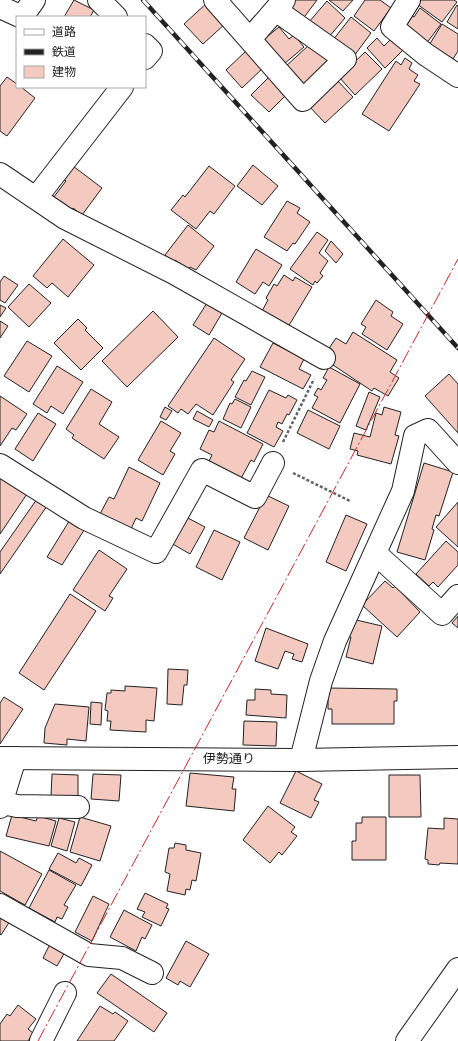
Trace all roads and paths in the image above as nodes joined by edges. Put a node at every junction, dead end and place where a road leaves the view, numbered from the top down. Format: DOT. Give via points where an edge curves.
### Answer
graph roads {
  1 [pos="34,0"];
  2 [pos="99,0"];
  3 [pos="215,0"];
  4 [pos="401,2"];
  5 [pos="280,5"];
  6 [pos="0,7"];
  7 [pos="20,16"];
  8 [pos="23,16"];
  9 [pos="115,16"];
  10 [pos="250,40"];
  11 [pos="146,46"];
  12 [pos="146,57"];
  13 [pos="458,76"];
  14 [pos="121,88"];
  15 [pos="0,174"];
  16 [pos="36,198"];
  17 [pos="324,358"];
  18 [pos="273,463"];
  19 [pos="458,463"];
  20 [pos="0,465"];
  21 [pos="350,501"];
  22 [pos="375,553"];
  23 [pos="458,596"];
  24 [pos="458,757"];
  25 [pos="7,758"];
  26 [pos="301,760"];
  27 [pos="1,805"];
  28 [pos="78,807"];
  29 [pos="0,904"];
  30 [pos="458,969"];
  31 [pos="152,973"];
  32 [pos="65,993"];
  33 [pos="41,1041"];
  34 [pos="407,1041"];
  1 -- 8 [label="main road"];
  2 -- 9 [label="main road"];
  3 -- 10 [label="main road"];
  4 -- 13 [label="main road" via="392,27 425,54"];
  5 -- 10 [label="main road"];
  5 -- 10 [label="main road" via="344,59 303,100"];
  6 -- 7 [label="main road"];
  11 -- 12 [label="main road" via="151,51"];
  14 -- 16 [label="main road"];
  15 -- 16 [label="main road"];
  16 -- 17 [label="main road" via="65,218 174,273"];
  17 -- 18 [label="path"];
  18 -- 20 [label="main road" via="255,497 202,470 156,552 84,518"];
  18 -- 21 [label="path"];
  19 -- 22 [label="main road" via="428,430 415,436 403,491"];
  22 -- 23 [label="main road" via="442,614"];
  22 -- 26 [label="main road" via="335,641 321,681"];
  24 -- 26 [label="main road, 伊勢通り"];
  25 -- 26 [label="main road, 伊勢通り"];
  25 -- 27 [label="main road"];
  27 -- 28 [label="main road"];
  29 -- 31 [label="main road" via="89,955 122,958"];
  30 -- 34 [label="main road"];
  32 -- 33 [label="main road"];
}
